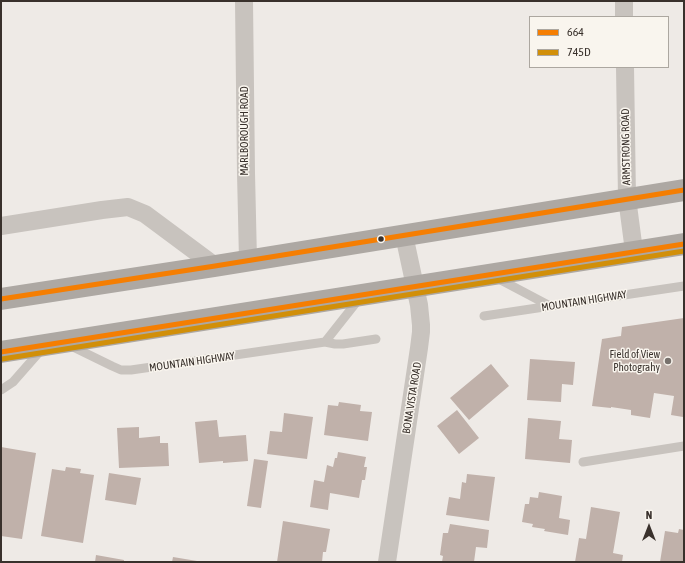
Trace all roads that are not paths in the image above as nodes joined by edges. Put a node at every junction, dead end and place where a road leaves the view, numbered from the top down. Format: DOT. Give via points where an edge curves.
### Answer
graph roads {
  1 [pos="244,1"];
  2 [pos="624,1"];
  3 [pos="624,16"];
  4 [pos="625,68"];
  5 [pos="684,190"];
  6 [pos="627,198"];
  7 [pos="1,226"];
  8 [pos="404,235"];
  9 [pos="684,244"];
  10 [pos="634,251"];
  11 [pos="248,260"];
  12 [pos="215,266"];
  13 [pos="490,274"];
  14 [pos="684,286"];
  15 [pos="415,287"];
  16 [pos="362,295"];
  17 [pos="1,299"];
  18 [pos="550,306"];
  19 [pos="484,316"];
  20 [pos="376,339"];
  21 [pos="325,342"];
  22 [pos="54,343"];
  23 [pos="1,352"];
  24 [pos="1,390"];
  25 [pos="684,446"];
  26 [pos="583,462"];
  27 [pos="387,562"];
  1 -- 11 [label="street, MARLBOROUGH ROAD"];
  2 -- 3 [label="street"];
  4 -- 6 [label="street, ARMSTRONG ROAD"];
  5 -- 6 [label="main road"];
  6 -- 8 [label="main road"];
  6 -- 10 [label="street, ARMSTRONG ROAD"];
  7 -- 12 [label="street" via="128,207 144,214"];
  8 -- 11 [label="main road"];
  8 -- 15 [label="street, BONA VISTA ROAD"];
  9 -- 10 [label="main road"];
  10 -- 13 [label="main road"];
  11 -- 12 [label="main road"];
  12 -- 17 [label="main road"];
  13 -- 15 [label="main road"];
  13 -- 18 [label="lane"];
  14 -- 18 [label="lane, MOUNTAIN HIGHWAY"];
  15 -- 16 [label="main road"];
  15 -- 27 [label="street, BONA VISTA ROAD" via="421,325 419,348"];
  16 -- 21 [label="lane"];
  16 -- 22 [label="main road"];
  18 -- 19 [label="lane, MOUNTAIN HIGHWAY"];
  20 -- 21 [label="lane, MOUNTAIN HIGHWAY" via="343,344"];
  21 -- 22 [label="lane, MOUNTAIN HIGHWAY" via="131,370 121,370"];
  22 -- 23 [label="main road"];
  22 -- 24 [label="lane"];
  25 -- 26 [label="lane"];
}
